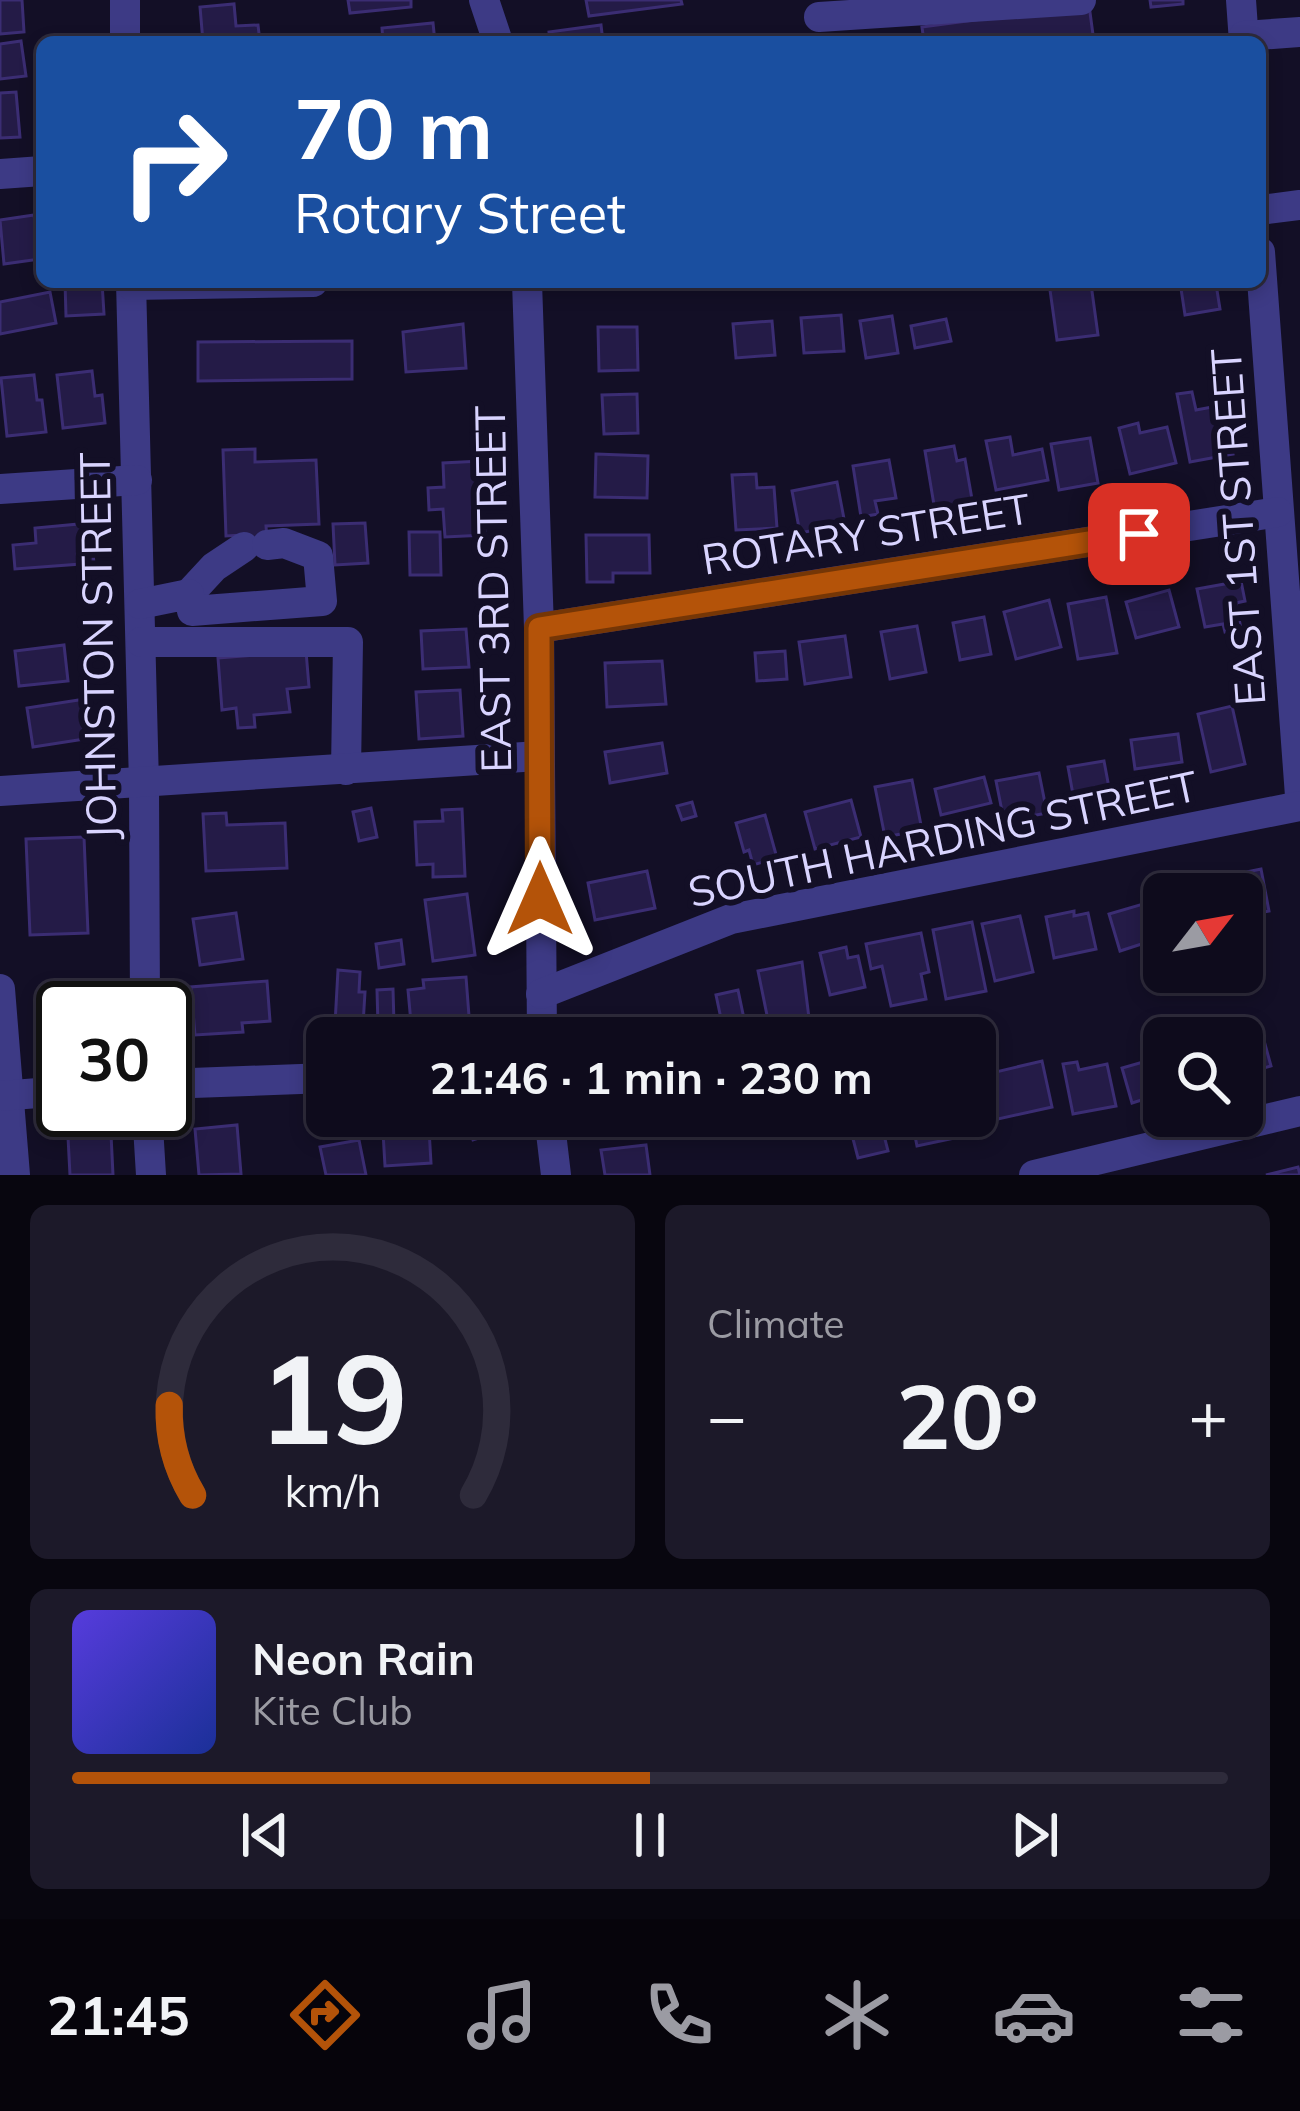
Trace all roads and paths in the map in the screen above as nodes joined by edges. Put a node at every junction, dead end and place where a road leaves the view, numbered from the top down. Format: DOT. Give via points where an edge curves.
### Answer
graph roads {
  1 [pos="124,0"];
  2 [pos="484,0"];
  3 [pos="1082,0"];
  4 [pos="1241,0"];
  5 [pos="819,20"];
  6 [pos="1300,32"];
  7 [pos="125,36"];
  8 [pos="496,36"];
  9 [pos="1244,36"];
  10 [pos="1266,36"];
  11 [pos="36,171"];
  12 [pos="0,174"];
  13 [pos="1300,205"];
  14 [pos="1266,209"];
  15 [pos="131,288"];
  16 [pos="527,288"];
  17 [pos="1262,288"];
  18 [pos="137,480"];
  19 [pos="0,489"];
  20 [pos="1278,512"];
  21 [pos="189,594"];
  22 [pos="140,604"];
  23 [pos="539,628"];
  24 [pos="141,642"];
  25 [pos="539,756"];
  26 [pos="346,770"];
  27 [pos="145,784"];
  28 [pos="0,791"];
  29 [pos="1300,796"];
  30 [pos="1300,806"];
  31 [pos="146,981"];
  32 [pos="0,988"];
  33 [pos="541,994"];
  34 [pos="542,1017"];
  35 [pos="306,1079"];
  36 [pos="192,1083"];
  37 [pos="36,1093"];
  38 [pos="4,1096"];
  39 [pos="1300,1111"];
  40 [pos="149,1137"];
  41 [pos="551,1137"];
  42 [pos="15,1175"];
  43 [pos="151,1175"];
  44 [pos="556,1175"];
  45 [pos="1034,1175"];
  1 -- 7 [label="street"];
  2 -- 8 [label="street"];
  3 -- 5 [label="street"];
  4 -- 9 [label="street"];
  6 -- 10 [label="street"];
  11 -- 12 [label="street"];
  13 -- 14 [label="street"];
  15 -- 18 [label="street, JOHNSTON STREET"];
  16 -- 23 [label="street, EAST 3RD STREET"];
  17 -- 20 [label="street, EAST 1ST STREET"];
  18 -- 19 [label="street"];
  18 -- 22 [label="street, JOHNSTON STREET"];
  20 -- 23 [label="street, ROTARY STREET"];
  20 -- 29 [label="street, EAST 1ST STREET"];
  21 -- 21 [label="street" via="192,611 322,601 318,556 284,543 256,546 214,567"];
  21 -- 22 [label="street"];
  22 -- 24 [label="street, JOHNSTON STREET"];
  23 -- 25 [label="street, EAST 3RD STREET"];
  24 -- 26 [label="street" via="348,642"];
  24 -- 27 [label="street, JOHNSTON STREET"];
  25 -- 26 [label="street"];
  25 -- 33 [label="street, EAST 3RD STREET"];
  26 -- 27 [label="street"];
  27 -- 28 [label="street"];
  27 -- 31 [label="street, JOHNSTON STREET"];
  30 -- 33 [label="street, SOUTH HARDING STREET" via="731,919"];
  32 -- 38 [label="street"];
  33 -- 34 [label="street, EAST 3RD STREET"];
  35 -- 36 [label="street"];
  37 -- 38 [label="street"];
  38 -- 42 [label="street"];
  39 -- 45 [label="street"];
  40 -- 43 [label="street"];
  41 -- 44 [label="street"];
}
